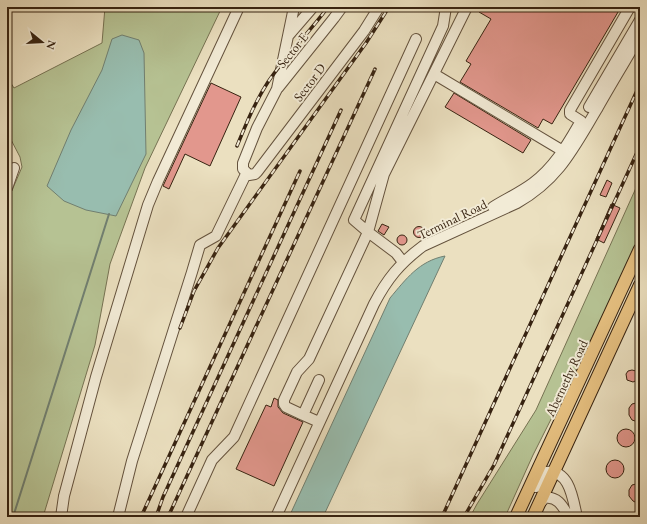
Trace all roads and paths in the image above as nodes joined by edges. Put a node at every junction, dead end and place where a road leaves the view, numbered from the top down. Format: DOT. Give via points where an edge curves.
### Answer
graph roads {
  1 [pos="239,7"];
  2 [pos="294,7"];
  3 [pos="313,7"];
  4 [pos="342,7"];
  5 [pos="379,7"];
  6 [pos="446,7"];
  7 [pos="467,7"];
  8 [pos="630,7"];
  9 [pos="640,20"];
  10 [pos="640,35"];
  11 [pos="287,38"];
  12 [pos="416,39"];
  13 [pos="434,74"];
  14 [pos="277,89"];
  15 [pos="581,121"];
  16 [pos="563,151"];
  17 [pos="14,168"];
  18 [pos="246,174"];
  19 [pos="7,188"];
  20 [pos="368,232"];
  21 [pos="435,240"];
  22 [pos="640,250"];
  23 [pos="403,262"];
  24 [pos="640,285"];
  25 [pos="318,380"];
  26 [pos="303,415"];
  27 [pos="319,422"];
  28 [pos="554,472"];
  29 [pos="538,505"];
  30 [pos="61,517"];
  31 [pos="118,517"];
  32 [pos="186,517"];
  33 [pos="276,517"];
  34 [pos="516,517"];
  35 [pos="520,517"];
  36 [pos="533,517"];
  37 [pos="569,517"];
  38 [pos="577,517"];
  1 -- 30 [label="street" via="148,205 96,377 64,496"];
  2 -- 11 [label="street"];
  3 -- 11 [label="street"];
  4 -- 14 [label="street, Sector E"];
  5 -- 18 [label="street, Sector D" via="364,31 257,172 252,175"];
  6 -- 20 [label="street" via="443,26 354,220"];
  7 -- 13 [label="street"];
  8 -- 15 [label="street" via="569,111"];
  9 -- 15 [label="street"];
  10 -- 21 [label="street, Terminal Road" via="565,162 552,177 538,190 516,203"];
  11 -- 14 [label="street"];
  12 -- 32 [label="street" via="234,437 212,460"];
  13 -- 16 [label="street"];
  13 -- 20 [label="street" via="384,174"];
  14 -- 18 [label="street" via="243,163"];
  15 -- 16 [label="street"];
  16 -- 21 [label="street" via="549,169 529,186"];
  17 -- 19 [label="street"];
  18 -- 31 [label="street" via="216,236 201,243 199,247 132,461"];
  20 -- 23 [label="street" via="396,253"];
  20 -- 26 [label="street" via="309,359 298,372 284,400 286,407"];
  21 -- 23 [label="street, Terminal Road"];
  22 -- 34 [label="main road, Abernethy Road"];
  23 -- 27 [label="street, Terminal Road" via="382,289"];
  24 -- 28 [label="main road"];
  25 -- 26 [label="street"];
  26 -- 27 [label="street"];
  27 -- 33 [label="street, Terminal Road"];
  28 -- 29 [label="main road"];
  28 -- 35 [label="street" via="542,474"];
  28 -- 38 [label="street" via="564,478 569,486"];
  29 -- 36 [label="main road"];
  29 -- 37 [label="street" via="544,498 552,498 562,505"];
}
